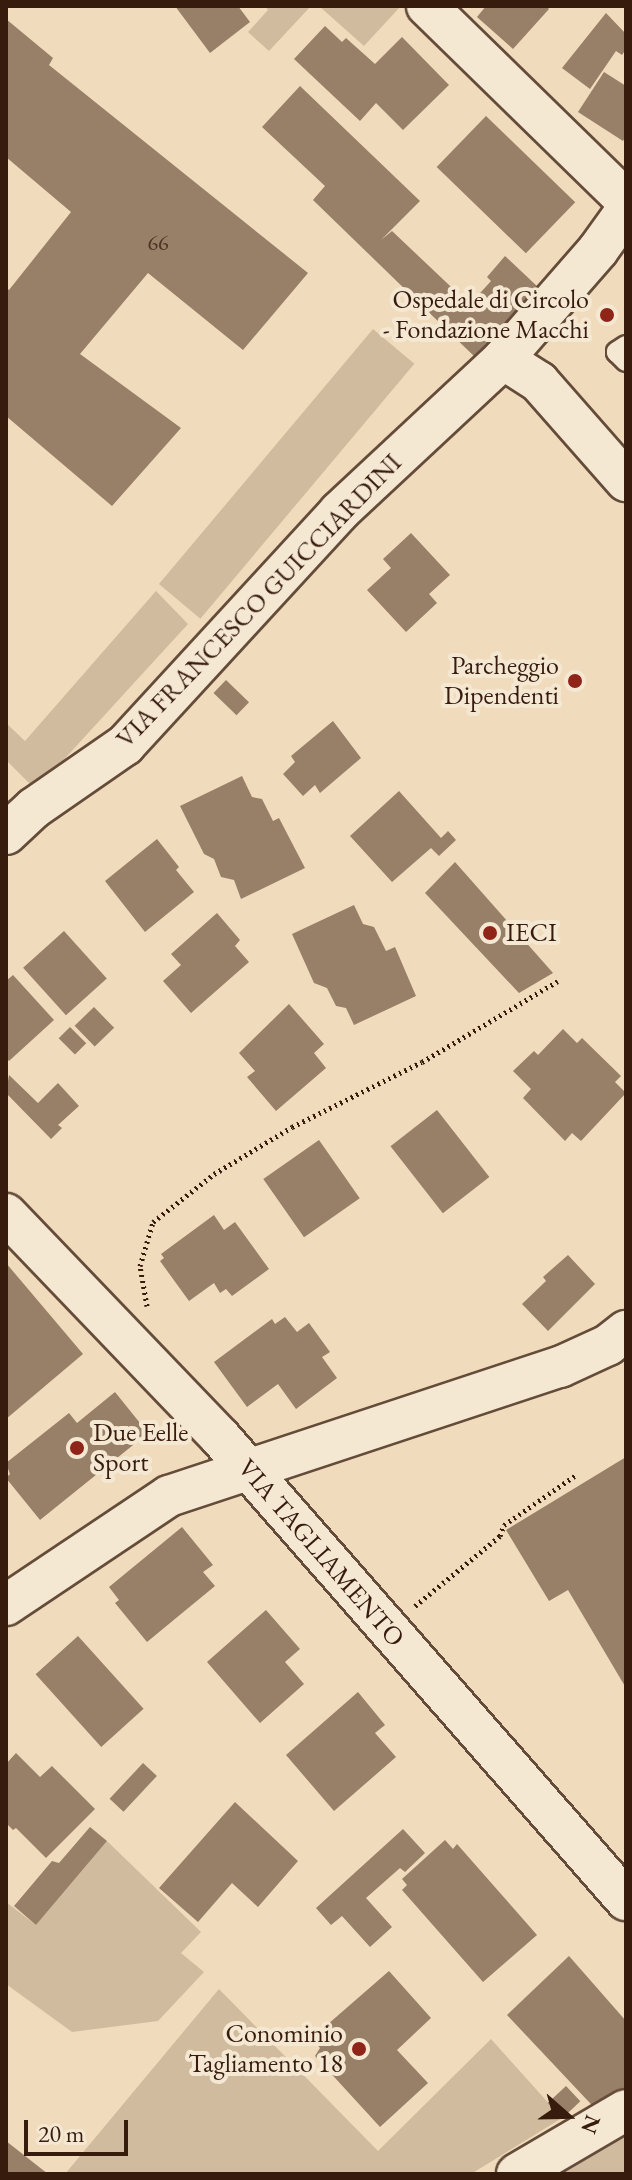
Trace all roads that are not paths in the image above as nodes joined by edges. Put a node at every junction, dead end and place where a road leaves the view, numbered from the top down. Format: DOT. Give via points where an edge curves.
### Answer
graph roads {
  1 [pos="427,6"];
  2 [pos="626,200"];
  3 [pos="626,211"];
  4 [pos="626,346"];
  5 [pos="503,359"];
  6 [pos="626,361"];
  7 [pos="626,481"];
  8 [pos="6,834"];
  9 [pos="6,1214"];
  10 [pos="626,1331"];
  11 [pos="247,1467"];
  12 [pos="6,1605"];
  13 [pos="626,1900"];
  14 [pos="626,2110"];
  15 [pos="517,2174"];
  1 -- 2 [label="street"];
  3 -- 5 [label="street, VIA FRANCESCO GUICCIARDINI"];
  4 -- 6 [label="lane" via="617,352"];
  5 -- 7 [label="street" via="539,382"];
  5 -- 8 [label="street, VIA FRANCESCO GUICCIARDINI" via="339,512 125,745 34,808"];
  9 -- 11 [label="street, VIA TAGLIAMENTO"];
  10 -- 11 [label="street" via="560,1367"];
  11 -- 12 [label="street" via="169,1496"];
  11 -- 13 [label="street, VIA TAGLIAMENTO"];
  14 -- 15 [label="street"];
}
